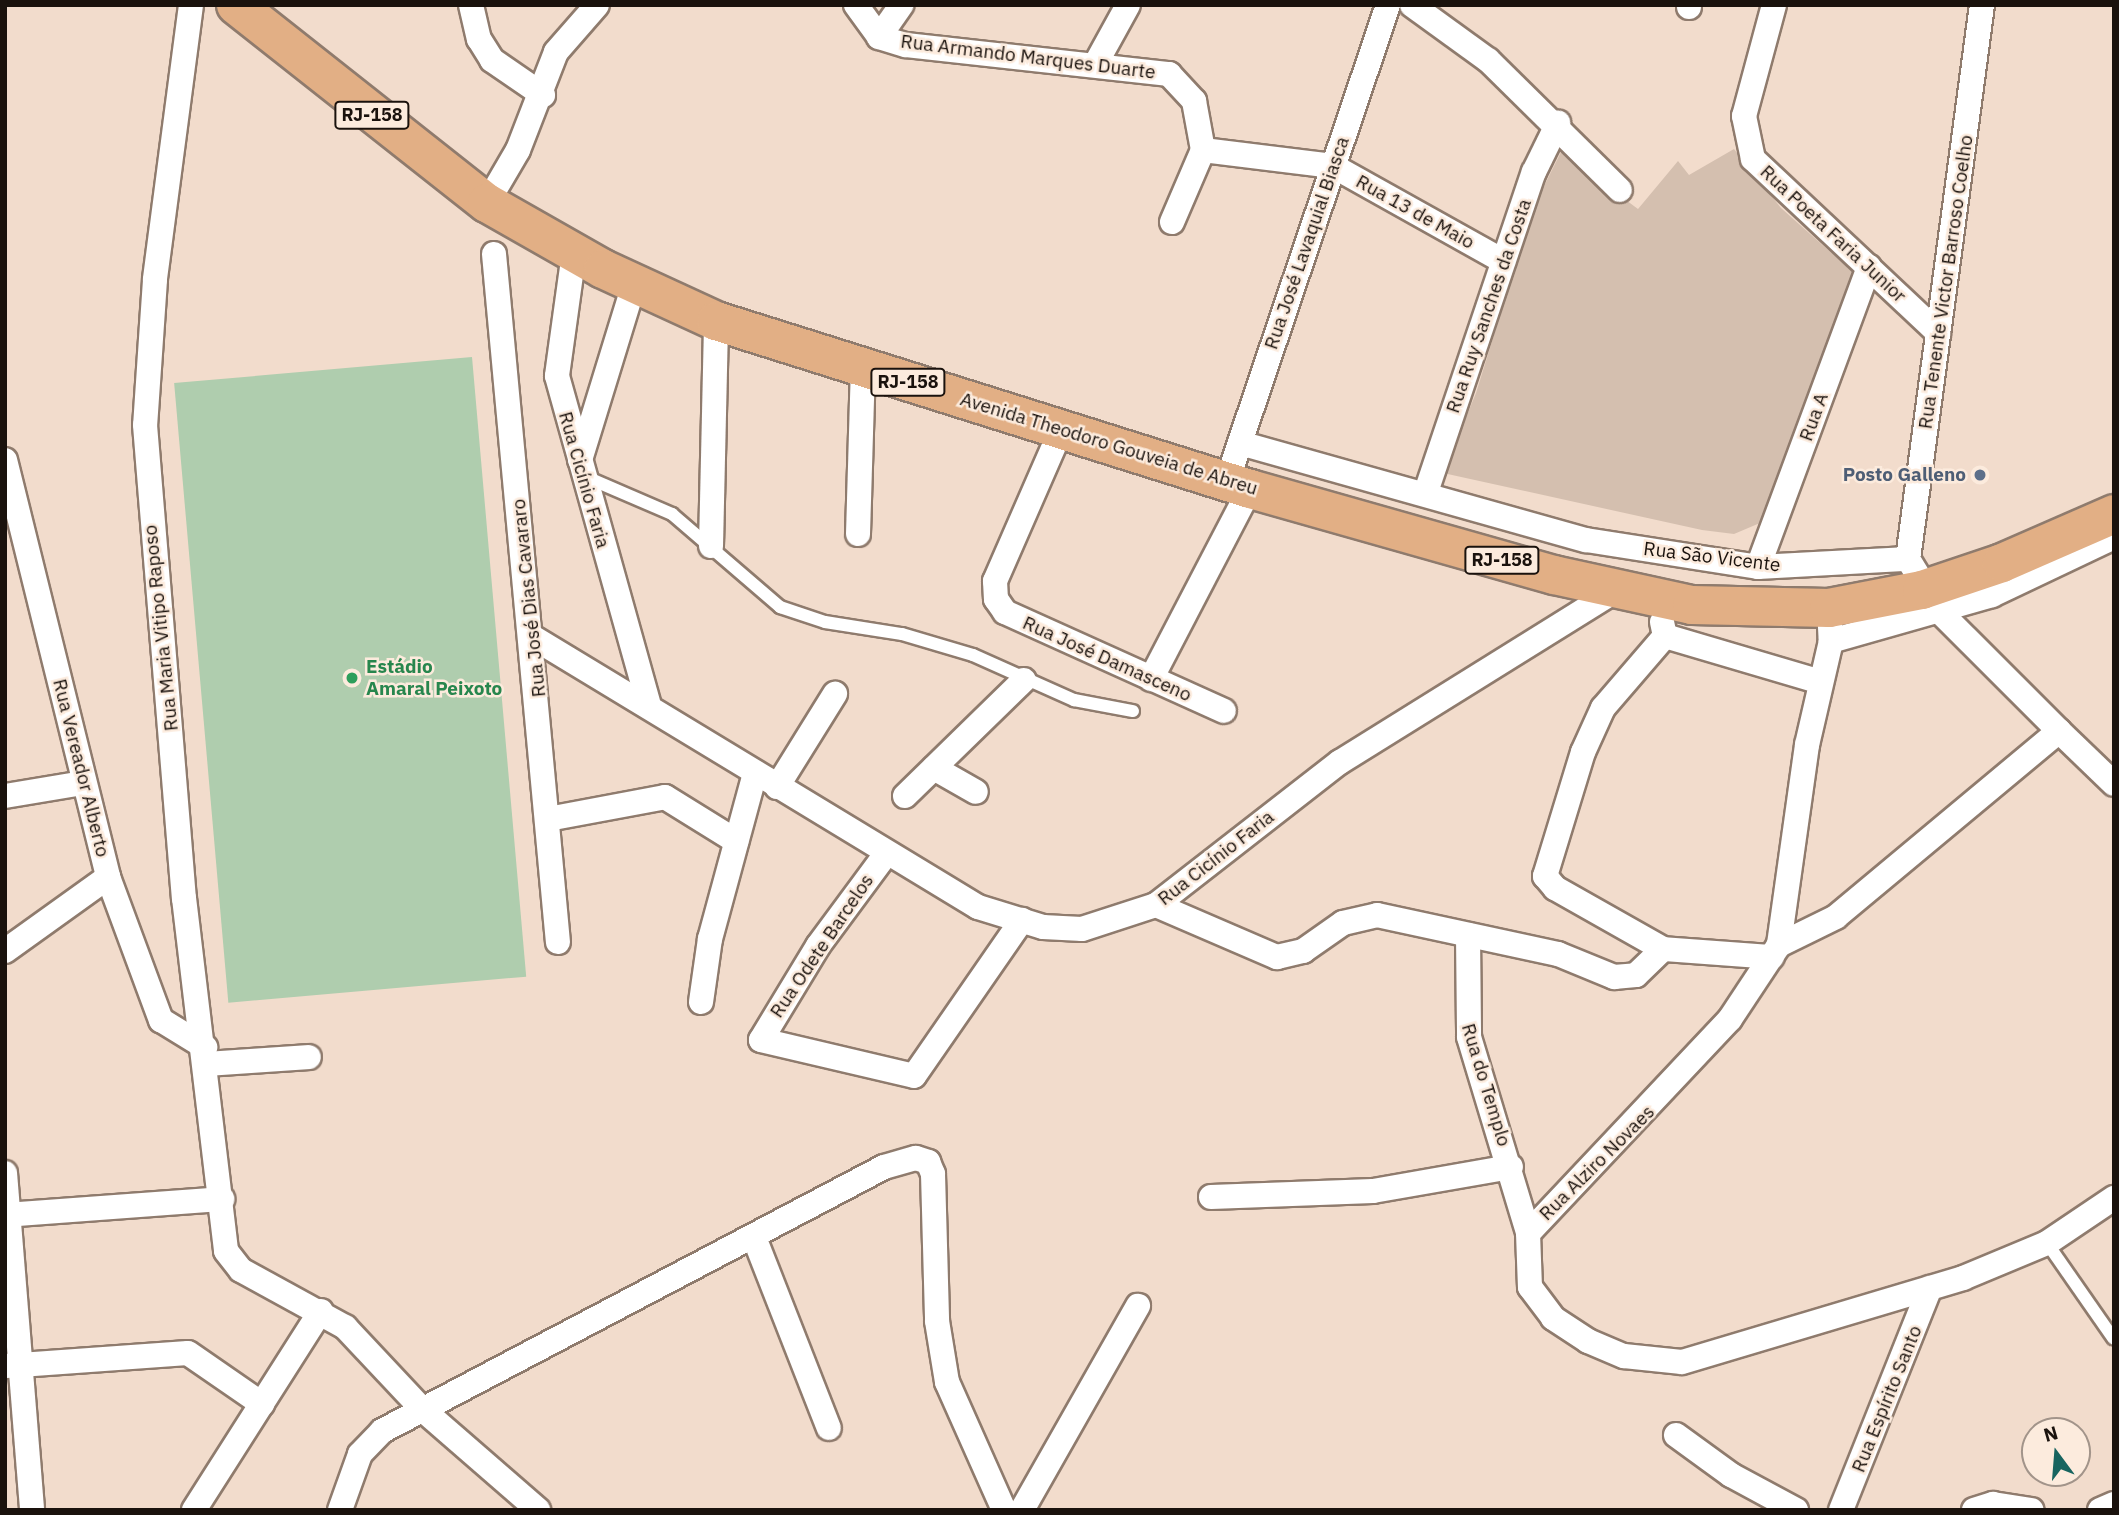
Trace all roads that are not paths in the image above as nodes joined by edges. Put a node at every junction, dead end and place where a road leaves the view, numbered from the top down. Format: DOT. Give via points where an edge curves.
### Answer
graph roads {
  1 [pos="191,5"];
  2 [pos="236,5"];
  3 [pos="471,5"];
  4 [pos="597,5"];
  5 [pos="856,5"];
  6 [pos="901,5"];
  7 [pos="1128,5"];
  8 [pos="1388,5"];
  9 [pos="1412,5"];
  10 [pos="1774,5"];
  11 [pos="1982,5"];
  12 [pos="879,37"];
  13 [pos="1095,65"];
  14 [pos="543,95"];
  15 [pos="1558,123"];
  16 [pos="1203,150"];
  17 [pos="1333,166"];
  18 [pos="1620,190"];
  19 [pos="487,203"];
  20 [pos="1172,222"];
  21 [pos="574,253"];
  22 [pos="494,254"];
  23 [pos="1503,261"];
  24 [pos="1870,267"];
  25 [pos="634,285"];
  26 [pos="716,321"];
  27 [pos="1938,333"];
  28 [pos="863,369"];
  29 [pos="1061,430"];
  30 [pos="1240,443"];
  31 [pos="5,460"];
  32 [pos="581,468"];
  33 [pos="1238,485"];
  34 [pos="1426,492"];
  35 [pos="2114,514"];
  36 [pos="858,534"];
  37 [pos="2114,537"];
  38 [pos="711,546"];
  39 [pos="1758,567"];
  40 [pos="1924,587"];
  41 [pos="1615,591"];
  42 [pos="1657,599"];
  43 [pos="1830,625"];
  44 [pos="1665,636"];
  45 [pos="534,638"];
  46 [pos="1151,679"];
  47 [pos="1024,680"];
  48 [pos="1818,681"];
  49 [pos="835,694"];
  50 [pos="649,703"];
  51 [pos="1133,711"];
  52 [pos="1224,711"];
  53 [pos="2059,731"];
  54 [pos="934,768"];
  55 [pos="755,773"];
  56 [pos="83,783"];
  57 [pos="2114,785"];
  58 [pos="777,787"];
  59 [pos="976,792"];
  60 [pos="5,796"];
  61 [pos="905,796"];
  62 [pos="548,819"];
  63 [pos="736,841"];
  64 [pos="886,854"];
  65 [pos="108,877"];
  66 [pos="1156,905"];
  67 [pos="1022,920"];
  68 [pos="1468,935"];
  69 [pos="558,942"];
  70 [pos="1663,949"];
  71 [pos="5,951"];
  72 [pos="1776,951"];
  73 [pos="701,1002"];
  74 [pos="206,1055"];
  75 [pos="309,1057"];
  76 [pos="1511,1167"];
  77 [pos="5,1173"];
  78 [pos="1211,1197"];
  79 [pos="2114,1198"];
  80 [pos="222,1199"];
  81 [pos="7,1215"];
  82 [pos="1528,1233"];
  83 [pos="754,1237"];
  84 [pos="2047,1243"];
  85 [pos="1930,1288"];
  86 [pos="1138,1306"];
  87 [pos="321,1311"];
  88 [pos="2113,1338"];
  89 [pos="13,1365"];
  90 [pos="262,1404"];
  91 [pos="422,1409"];
  92 [pos="13,1415"];
  93 [pos="830,1428"];
  94 [pos="1676,1436"];
  95 [pos="2114,1504"];
  96 [pos="200,1509"];
  97 [pos="32,1510"];
  98 [pos="340,1510"];
  99 [pos="538,1510"];
  100 [pos="1004,1510"];
  101 [pos="1022,1510"];
  102 [pos="1796,1510"];
  103 [pos="1842,1510"];
  104 [pos="1975,1510"];
  105 [pos="2032,1510"];
  106 [pos="2100,1510"];
  1 -- 74 [label="street, Rua Maria Vitipo Raposo" via="155,280 145,425 184,898"];
  2 -- 19 [label="main road, Avenida Theodoro Gouveia de Abreu / RJ-158"];
  3 -- 14 [label="street" via="479,39 492,60"];
  4 -- 14 [label="street" via="556,52"];
  5 -- 12 [label="street, Rua Armando Marques Duarte"];
  6 -- 12 [label="street"];
  7 -- 13 [label="street"];
  8 -- 17 [label="street, Rua José Lavaquial Biasca"];
  9 -- 15 [label="street" via="1488,60"];
  10 -- 24 [label="street, Rua Poeta Faria Junior" via="1744,139 1753,159"];
  11 -- 27 [label="street, Rua Tenente Victor Barroso Coelho"];
  12 -- 13 [label="street, Rua Armando Marques Duarte"];
  13 -- 16 [label="street, Rua Armando Marques Duarte" via="1170,74 1184,83"];
  14 -- 19 [label="street"];
  15 -- 18 [label="street"];
  15 -- 23 [label="street, Rua Ruy Sanches da Costa"];
  16 -- 17 [label="street, Rua 13 de Maio"];
  16 -- 20 [label="street"];
  17 -- 23 [label="street, Rua 13 de Maio"];
  17 -- 30 [label="street, Rua José Lavaquial Biasca"];
  19 -- 21 [label="main road, Avenida Theodoro Gouveia de Abreu / RJ-158"];
  21 -- 25 [label="main road, Avenida Theodoro Gouveia de Abreu / RJ-158"];
  21 -- 32 [label="street, Rua Cicínio Faria" via="557,376"];
  22 -- 45 [label="street, Rua José Dias Cavararo"];
  23 -- 34 [label="street, Rua Ruy Sanches da Costa"];
  24 -- 27 [label="street, Rua Poeta Faria Junior"];
  24 -- 39 [label="street, Rua A"];
  25 -- 26 [label="main road, Avenida Theodoro Gouveia de Abreu / RJ-158"];
  25 -- 32 [label="street"];
  26 -- 28 [label="main road, Avenida Theodoro Gouveia de Abreu / RJ-158"];
  26 -- 38 [label="street"];
  27 -- 40 [label="street, Rua Tenente Victor Barroso Coelho"];
  28 -- 29 [label="main road, Avenida Theodoro Gouveia de Abreu / RJ-158"];
  28 -- 36 [label="street"];
  29 -- 33 [label="main road, Avenida Theodoro Gouveia de Abreu / RJ-158"];
  29 -- 46 [label="street, Rua José Damasceno" via="995,580 996,599 1005,612"];
  30 -- 33 [label="street, Rua José Lavaquial Biasca"];
  30 -- 34 [label="street, Rua São Vicente"];
  31 -- 56 [label="street, Rua Vereador Alberto"];
  32 -- 38 [label="lane" via="671,514"];
  32 -- 50 [label="street, Rua Cicínio Faria"];
  33 -- 41 [label="main road, Avenida Theodoro Gouveia de Abreu / RJ-158"];
  33 -- 46 [label="street, Rua José Lavaquial Biasca"];
  34 -- 39 [label="street, Rua São Vicente" via="1586,540"];
  35 -- 40 [label="main road, Avenida Theodoro Gouveia de Abreu / RJ-158" via="2002,563"];
  37 -- 40 [label="street, Avenida Theodoro Gouveia de Abreu"];
  38 -- 47 [label="lane" via="780,607 973,655"];
  39 -- 40 [label="street, Rua São Vicente"];
  40 -- 43 [label="main road, Avenida Theodoro Gouveia de Abreu / RJ-158"];
  40 -- 53 [label="street"];
  41 -- 42 [label="main road, Avenida Theodoro Gouveia de Abreu / RJ-158"];
  41 -- 66 [label="street, Rua Cicínio Faria" via="1340,762"];
  42 -- 43 [label="main road, Avenida Theodoro Gouveia de Abreu / RJ-158" via="1762,611"];
  42 -- 44 [label="street"];
  43 -- 48 [label="street, Rua Alziro Novaes"];
  44 -- 48 [label="street"];
  44 -- 70 [label="street" via="1603,708 1544,869 1555,888"];
  45 -- 50 [label="street, Rua Cicínio Faria"];
  45 -- 62 [label="street, Rua José Dias Cavararo"];
  46 -- 52 [label="street, Rua José Damasceno"];
  47 -- 51 [label="lane" via="1073,700"];
  47 -- 54 [label="street"];
  48 -- 72 [label="street, Rua Alziro Novaes"];
  49 -- 58 [label="street"];
  50 -- 55 [label="street, Rua Cicínio Faria"];
  53 -- 57 [label="street"];
  53 -- 72 [label="street" via="1836,916"];
  54 -- 59 [label="street"];
  54 -- 61 [label="street"];
  55 -- 58 [label="street, Rua Cicínio Faria"];
  55 -- 63 [label="street"];
  56 -- 60 [label="street"];
  56 -- 65 [label="street, Rua Vereador Alberto"];
  58 -- 64 [label="street, Rua Cicínio Faria"];
  62 -- 63 [label="street" via="665,797"];
  62 -- 69 [label="street, Rua José Dias Cavararo"];
  63 -- 73 [label="street"];
  64 -- 67 [label="street, Rua Cicínio Faria" via="978,907"];
  64 -- 67 [label="street, Rua Odete Barcelos" via="818,946 761,1040 914,1076"];
  65 -- 71 [label="street"];
  65 -- 74 [label="street, Rua Vereador Alberto" via="161,1020"];
  66 -- 67 [label="street, Rua Cicínio Faria" via="1082,929"];
  66 -- 68 [label="street" via="1277,957 1303,951 1343,923 1377,915"];
  68 -- 70 [label="street" via="1558,954 1614,977 1636,975"];
  68 -- 76 [label="street, Rua do Templo" via="1469,1037"];
  70 -- 72 [label="street"];
  72 -- 82 [label="street, Rua Alziro Novaes" via="1730,1019 1654,1107"];
  74 -- 75 [label="street"];
  74 -- 80 [label="street, Rua Maria Vitipo Raposo"];
  76 -- 78 [label="street" via="1373,1191"];
  76 -- 82 [label="street, Rua do Templo"];
  77 -- 81 [label="street"];
  79 -- 84 [label="street, Rua Alziro Novaes"];
  80 -- 81 [label="street"];
  80 -- 87 [label="street, Rua Maria Vitipo Raposo" via="226,1251 255,1279"];
  81 -- 89 [label="street"];
  82 -- 85 [label="street, Rua Alziro Novaes" via="1530,1287 1553,1318 1624,1356 1662,1363 1765,1340"];
  83 -- 91 [label="street"];
  83 -- 93 [label="street"];
  83 -- 100 [label="street" via="884,1167 916,1158 928,1162 936,1211 941,1358"];
  84 -- 85 [label="street, Rua Alziro Novaes"];
  84 -- 88 [label="lane"];
  85 -- 103 [label="street, Rua Espírito Santo"];
  86 -- 101 [label="street"];
  87 -- 90 [label="street"];
  87 -- 91 [label="street" via="365,1344"];
  89 -- 90 [label="street" via="172,1351 211,1364"];
  89 -- 92 [label="street"];
  90 -- 96 [label="street"];
  91 -- 98 [label="street" via="360,1454"];
  91 -- 99 [label="street"];
  92 -- 97 [label="street"];
  94 -- 102 [label="street" via="1759,1493"];
  95 -- 106 [label="street"];
  104 -- 105 [label="street" via="1993,1504"];
}
